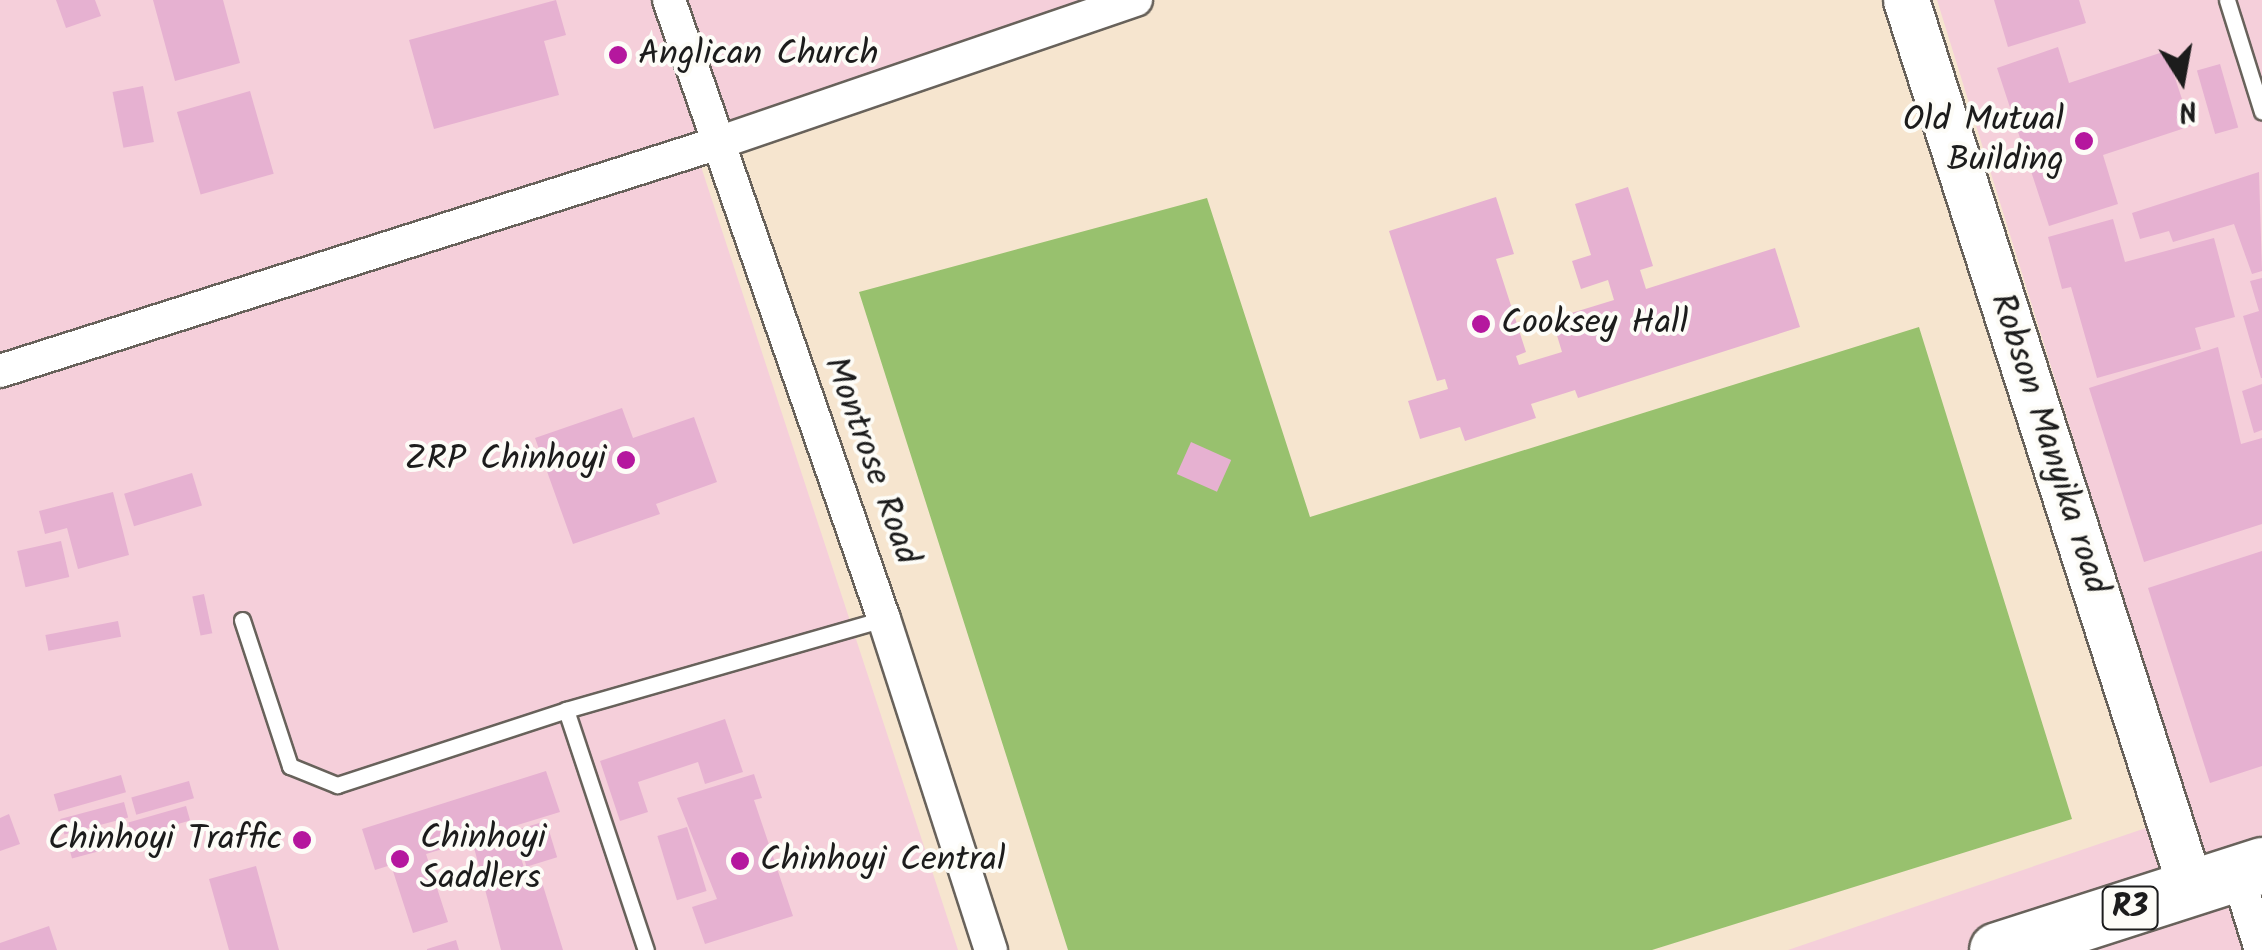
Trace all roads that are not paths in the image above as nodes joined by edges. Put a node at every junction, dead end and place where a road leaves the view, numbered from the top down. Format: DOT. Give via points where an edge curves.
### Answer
graph roads {
  1 [pos="669,0"];
  2 [pos="1136,0"];
  3 [pos="1906,0"];
  4 [pos="2226,0"];
  5 [pos="1075,10"];
  6 [pos="2262,112"];
  7 [pos="715,144"];
  8 [pos="0,371"];
  9 [pos="884,618"];
  10 [pos="242,620"];
  11 [pos="566,710"];
  12 [pos="2230,876"];
  13 [pos="646,950"];
  14 [pos="991,950"];
  15 [pos="1997,950"];
  16 [pos="2260,950"];
  1 -- 7 [label="street, Montrose Road"];
  2 -- 5 [label="street"];
  3 -- 12 [label="street, Robson Manyika road"];
  4 -- 6 [label="lane"];
  5 -- 7 [label="street"];
  7 -- 8 [label="street"];
  7 -- 9 [label="street, Montrose Road"];
  9 -- 11 [label="lane"];
  9 -- 14 [label="street, Montrose Road"];
  10 -- 11 [label="lane" via="290,766 337,786"];
  11 -- 13 [label="lane"];
  12 -- 15 [label="highway, R3"];
  12 -- 16 [label="street"];
}
